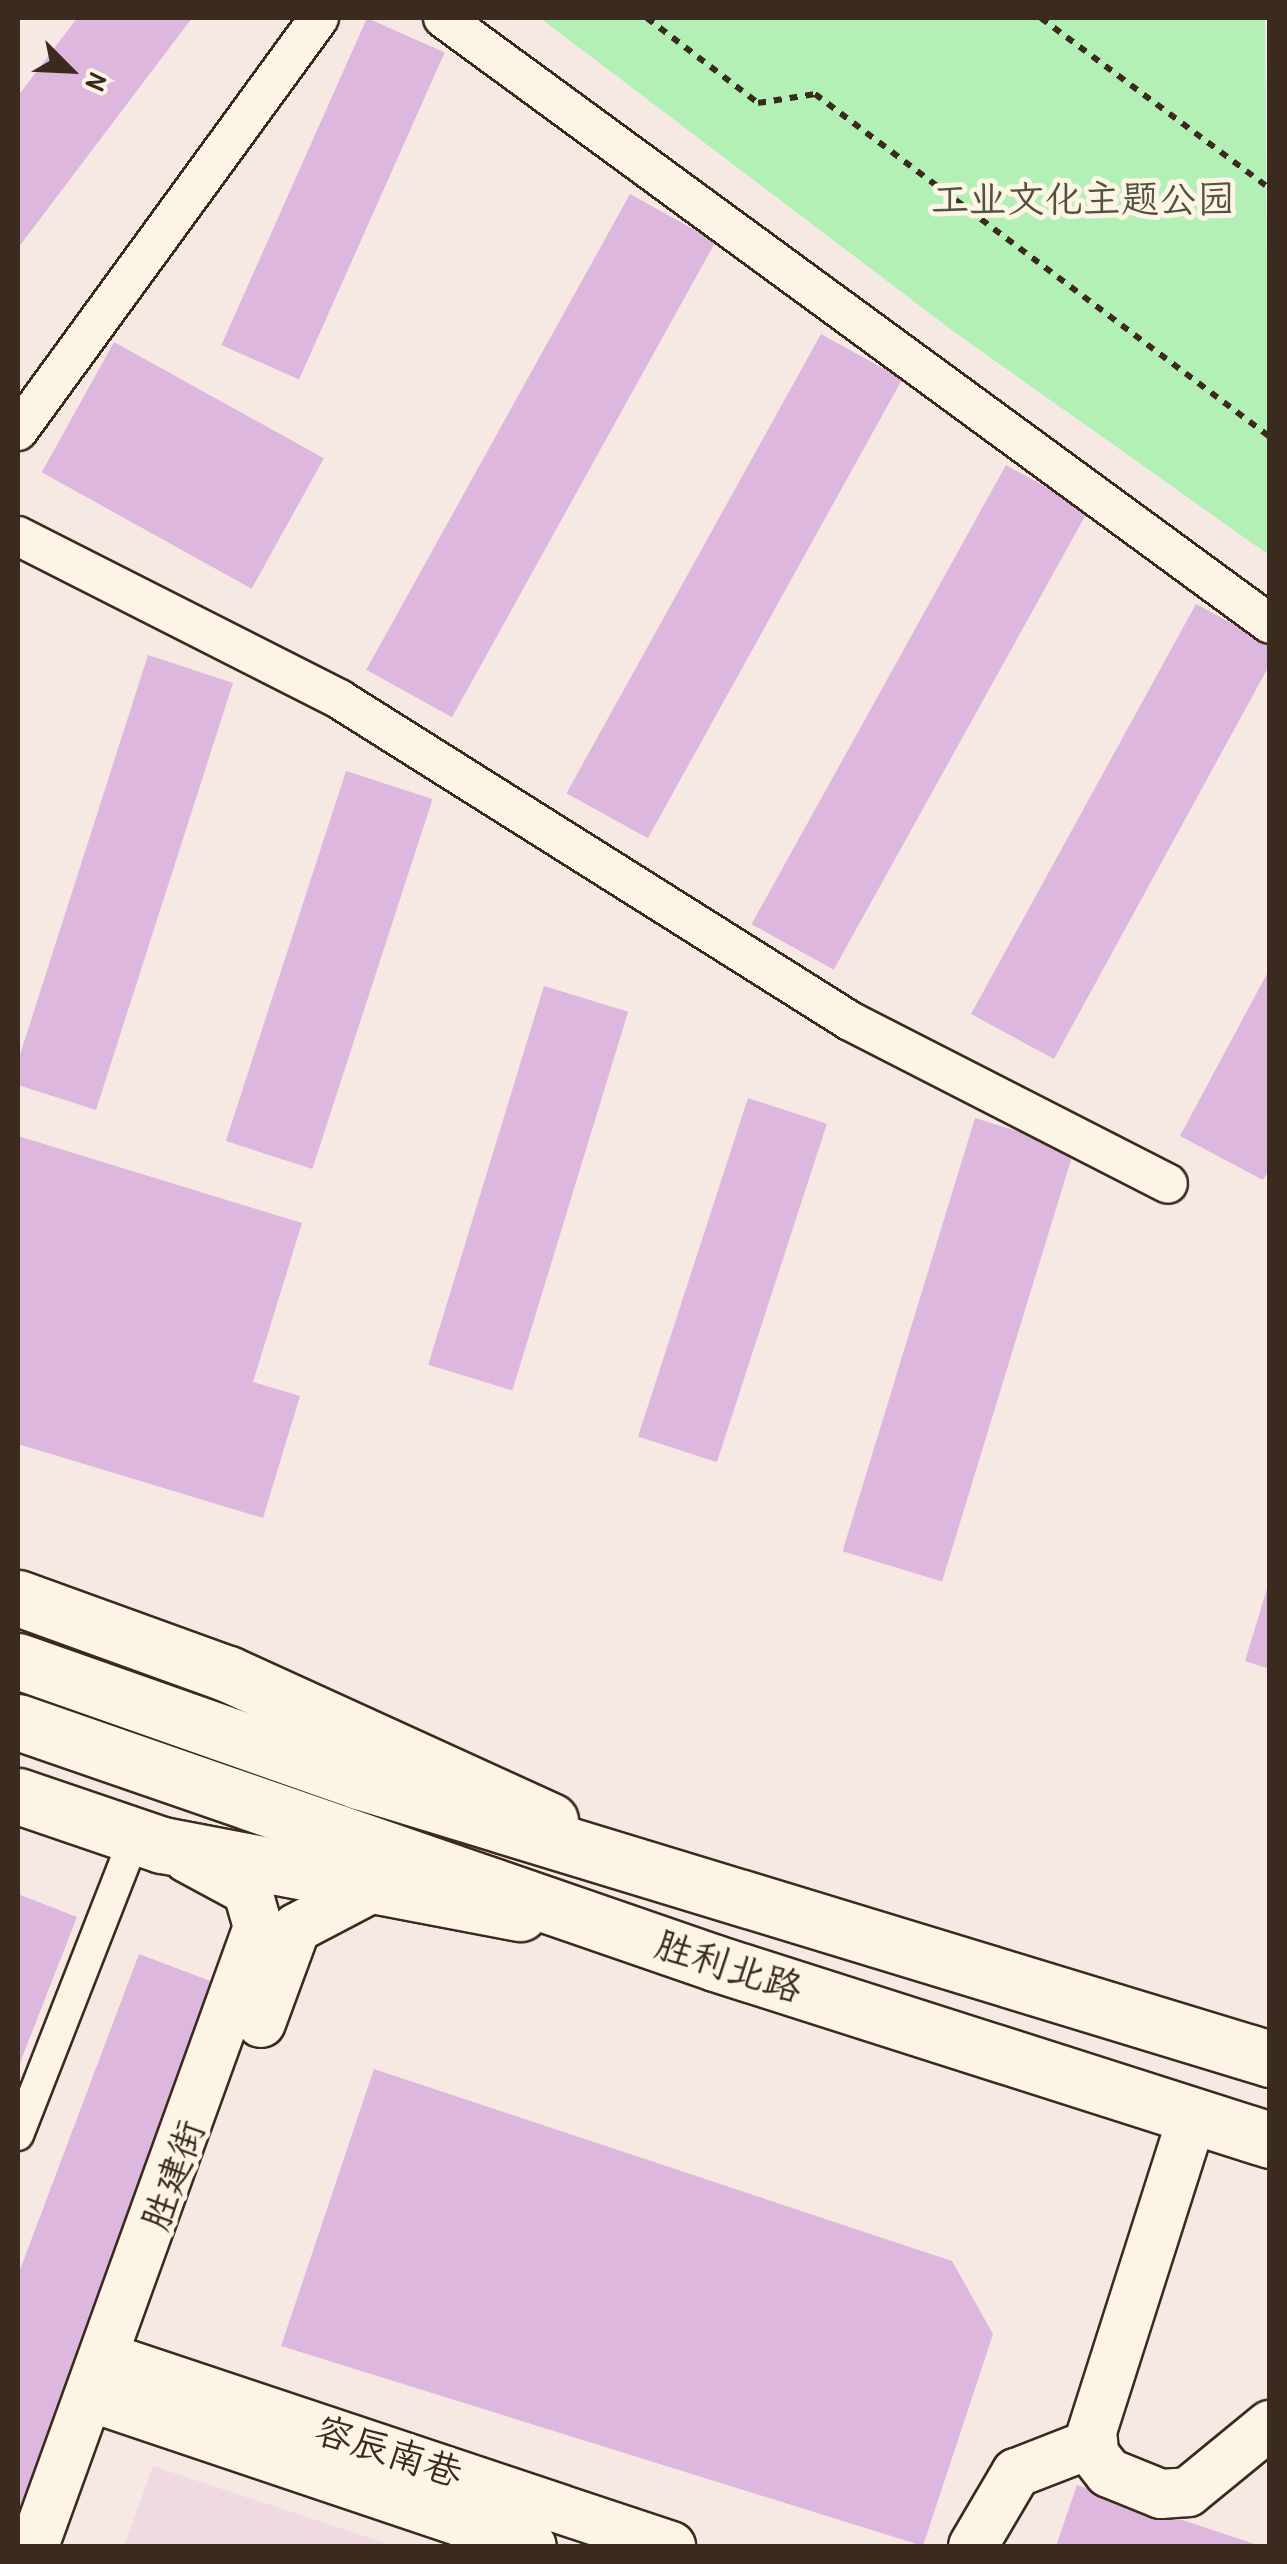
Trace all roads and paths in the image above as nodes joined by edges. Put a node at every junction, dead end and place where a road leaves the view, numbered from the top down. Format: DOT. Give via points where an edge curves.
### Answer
graph roads {
  1 [pos="319,18"];
  2 [pos="443,18"];
  3 [pos="647,18"];
  4 [pos="1041,18"];
  5 [pos="1270,189"];
  6 [pos="18,432"];
  7 [pos="1270,437"];
  8 [pos="18,536"];
  9 [pos="1270,624"];
  10 [pos="1168,1184"];
  11 [pos="18,1598"];
  12 [pos="18,1662"];
  13 [pos="18,1722"];
  14 [pos="18,1796"];
  15 [pos="149,1840"];
  16 [pos="662,1872"];
  17 [pos="376,1886"];
  18 [pos="637,1936"];
  19 [pos="1270,2058"];
  20 [pos="1192,2116"];
  21 [pos="18,2135"];
  22 [pos="1270,2140"];
  23 [pos="112,2382"];
  24 [pos="1270,2424"];
  25 [pos="1093,2443"];
  26 [pos="625,2539"];
  27 [pos="34,2546"];
  28 [pos="67,2546"];
  29 [pos="532,2546"];
  30 [pos="672,2546"];
  31 [pos="974,2546"];
  1 -- 6 [label="street"];
  2 -- 9 [label="street"];
  3 -- 7 [label="path" via="758,103 815,94"];
  4 -- 5 [label="path"];
  8 -- 10 [label="street" via="339,699 850,1020"];
  11 -- 16 [label="main road" via="228,1674"];
  12 -- 16 [label="main road, 胜利北路" via="210,1730"];
  13 -- 18 [label="main road, 胜利北路"];
  14 -- 15 [label="main road"];
  15 -- 17 [label="main road"];
  15 -- 21 [label="street"];
  15 -- 23 [label="street, 胜建街" via="248,1891 258,1927"];
  16 -- 19 [label="main road, 胜利北路"];
  17 -- 18 [label="main road"];
  17 -- 23 [label="street, 胜建街" via="296,1928"];
  18 -- 20 [label="main road, 胜利北路"];
  20 -- 22 [label="main road, 胜利北路"];
  20 -- 25 [label="street"];
  23 -- 26 [label="street, 容辰南巷"];
  23 -- 27 [label="street, 胜建街"];
  23 -- 28 [label="street, 胜建街"];
  23 -- 29 [label="street, 容辰南巷"];
  24 -- 25 [label="street" via="1188,2492 1161,2494 1109,2473"];
  25 -- 31 [label="street" via="1016,2473"];
  26 -- 30 [label="street, 容辰南巷"];
}
